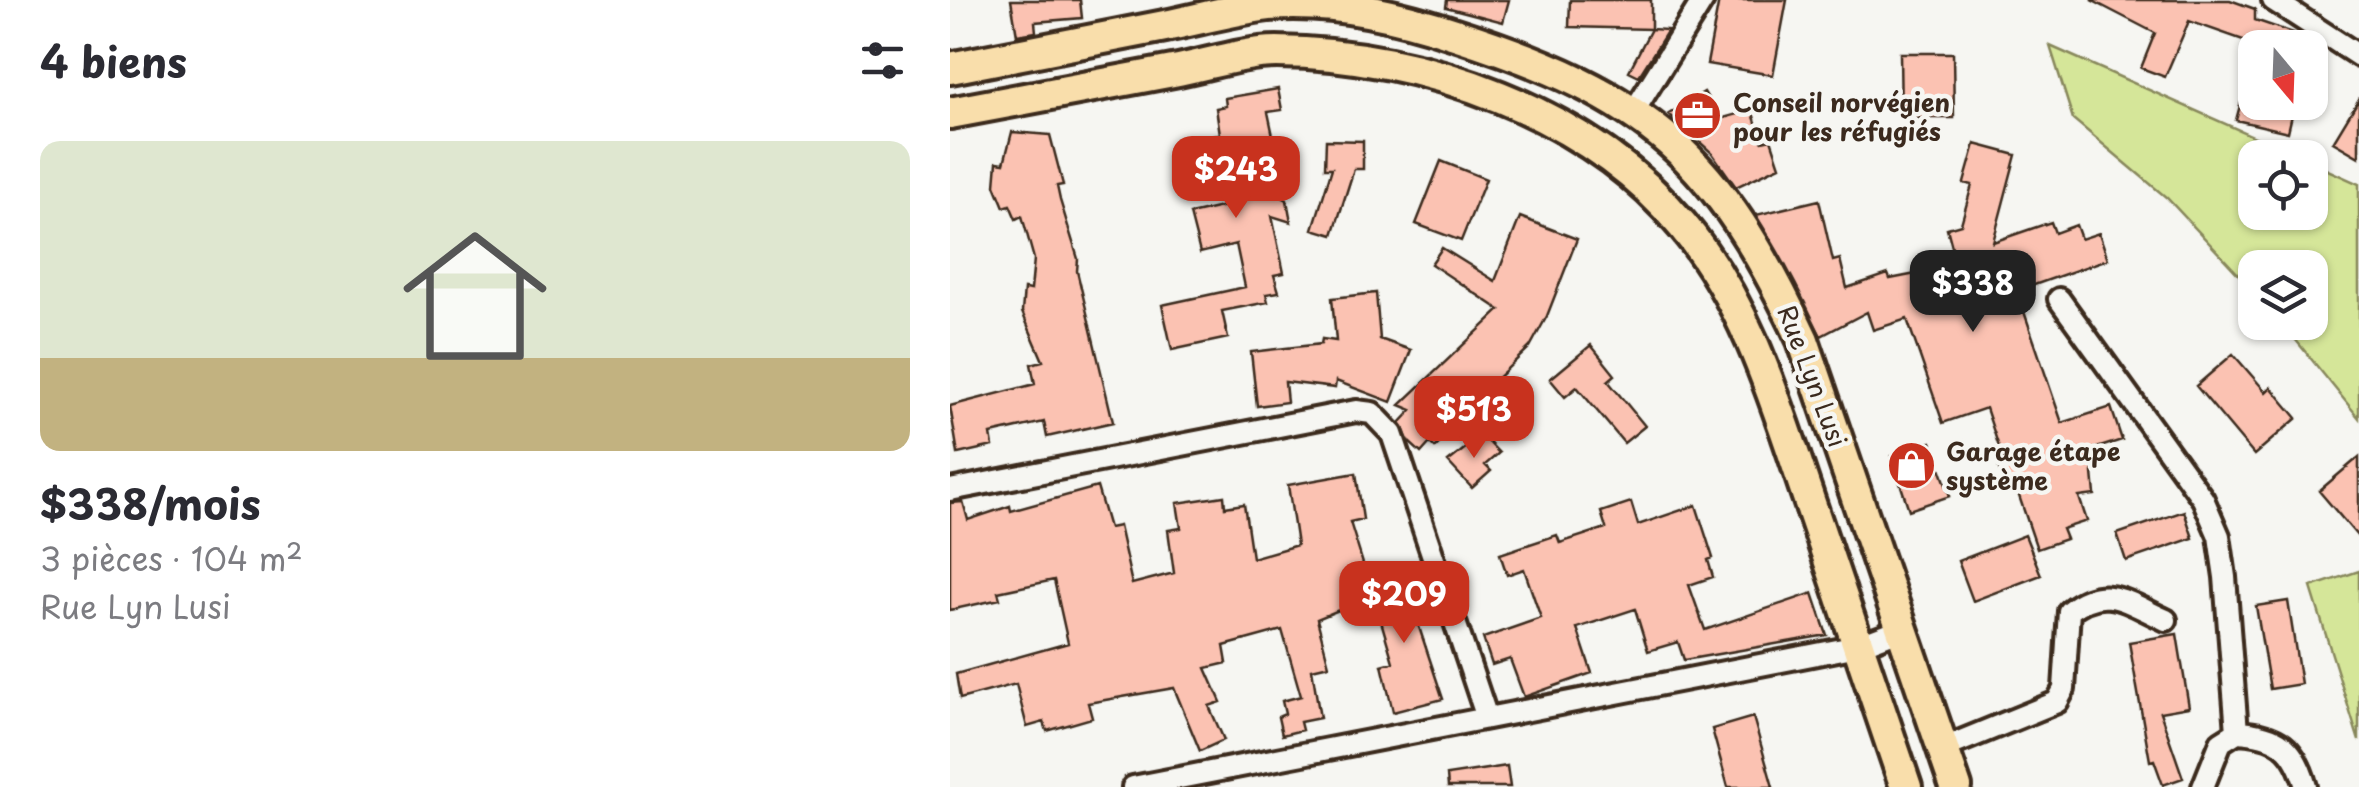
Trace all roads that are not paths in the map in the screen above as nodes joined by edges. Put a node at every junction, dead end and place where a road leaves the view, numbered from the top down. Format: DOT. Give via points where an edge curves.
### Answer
graph roads {
  1 [pos="1703,0"];
  2 [pos="2273,0"];
  3 [pos="2359,56"];
  4 [pos="950,68"];
  5 [pos="1634,111"];
  6 [pos="950,112"];
  7 [pos="2059,299"];
  8 [pos="950,490"];
  9 [pos="2166,620"];
  10 [pos="1902,629"];
  11 [pos="1858,646"];
  12 [pos="1487,718"];
  13 [pos="2237,732"];
  14 [pos="1944,748"];
  15 [pos="1133,787"];
  16 [pos="1906,787"];
  17 [pos="1956,787"];
  18 [pos="2204,787"];
  19 [pos="2306,787"];
  1 -- 5 [label="street"];
  2 -- 3 [label="street"];
  4 -- 5 [label="main road, Rue Lyn Lusi" via="1272,5 1342,8 1391,15 1535,60"];
  5 -- 10 [label="main road, Rue Lyn Lusi" via="1674,143 1727,202 1778,286 1804,340"];
  6 -- 11 [label="main road, Rue Lyn Lusi" via="1273,52 1402,66 1468,86 1558,126 1664,205 1726,291 1769,383"];
  7 -- 13 [label="street" via="2204,499 2219,536"];
  8 -- 12 [label="street" via="1372,413 1392,434"];
  9 -- 14 [label="street" via="2105,594 2086,598 2069,611 2058,702"];
  10 -- 11 [label="street"];
  10 -- 14 [label="main road, Rue Lyn Lusi"];
  11 -- 12 [label="street"];
  11 -- 16 [label="main road, Rue Lyn Lusi"];
  12 -- 15 [label="street"];
  13 -- 18 [label="street" via="2221,742"];
  13 -- 19 [label="street" via="2276,737 2293,752"];
  14 -- 17 [label="main road, Rue Lyn Lusi"];
}
